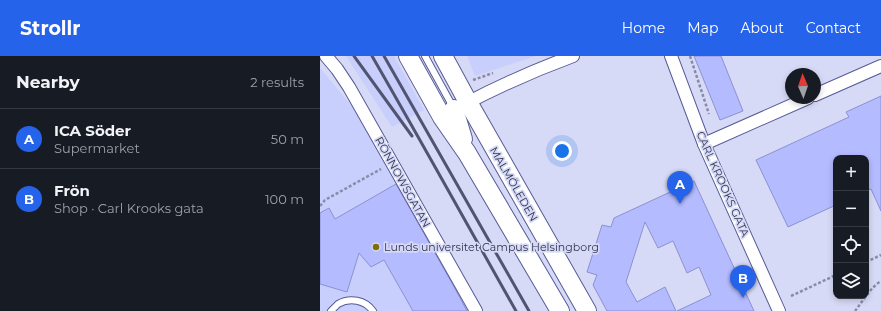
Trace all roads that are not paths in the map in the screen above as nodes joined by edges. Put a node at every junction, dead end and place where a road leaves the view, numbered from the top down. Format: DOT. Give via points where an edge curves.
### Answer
graph roads {
  1 [pos="326,56"];
  2 [pos="408,56"];
  3 [pos="425,56"];
  4 [pos="443,56"];
  5 [pos="573,56"];
  6 [pos="671,56"];
  7 [pos="881,66"];
  8 [pos="821,92"];
  9 [pos="794,104"];
  10 [pos="461,105"];
  11 [pos="704,144"];
  12 [pos="467,153"];
  13 [pos="331,311"];
  14 [pos="373,311"];
  15 [pos="476,311"];
  16 [pos="560,311"];
  17 [pos="587,311"];
  18 [pos="779,311"];
  1 -- 15 [label="street, RÖNNOWSGATAN" via="349,87"];
  2 -- 12 [label="main road, MALMÖLEDEN" via="442,117"];
  3 -- 10 [label="lane"];
  4 -- 10 [label="main road, MALMÖLEDEN"];
  5 -- 10 [label="street"];
  6 -- 11 [label="street, CARL KROOKS GATA"];
  7 -- 8 [label="street"];
  9 -- 11 [label="street"];
  10 -- 12 [label="main road, MALMÖLEDEN"];
  10 -- 17 [label="main road, MALMÖLEDEN"];
  11 -- 18 [label="street, CARL KROOKS GATA"];
  12 -- 16 [label="main road, MALMÖLEDEN"];
  13 -- 14 [label="lane" via="342,302 355,300 363,302"];
}
